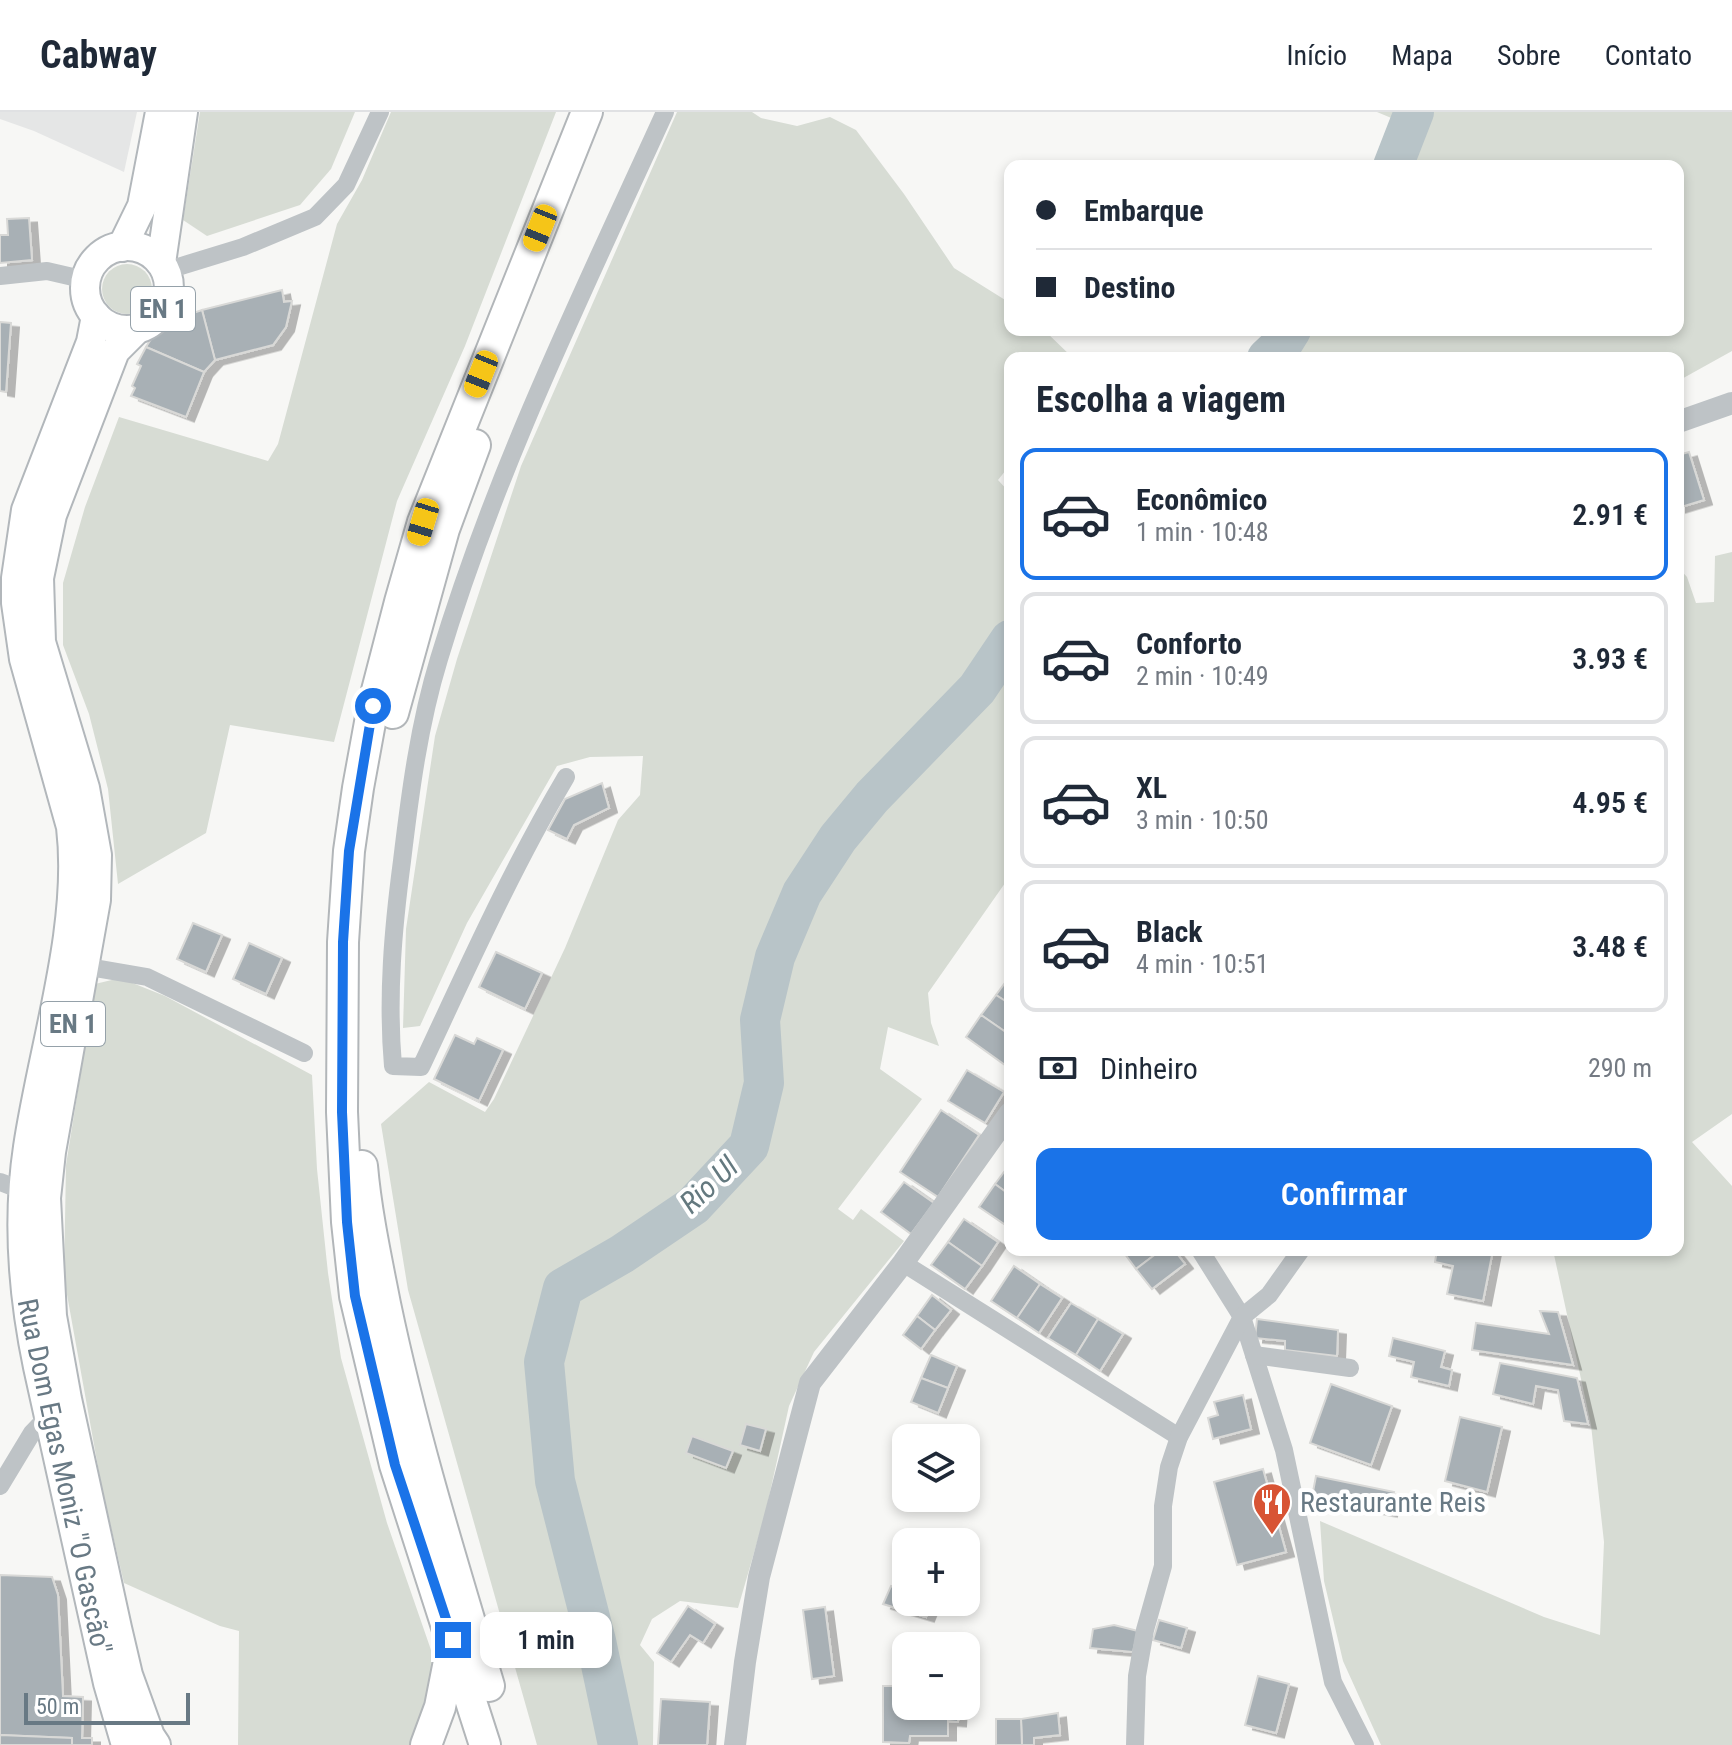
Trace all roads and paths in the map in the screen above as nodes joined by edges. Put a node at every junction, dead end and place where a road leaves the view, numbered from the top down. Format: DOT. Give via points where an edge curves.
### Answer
graph roads {
  1 [pos="160,112"];
  2 [pos="183,112"];
  3 [pos="380,112"];
  4 [pos="587,112"];
  5 [pos="606,112"];
  6 [pos="665,112"];
  7 [pos="122,247"];
  8 [pos="163,267"];
  9 [pos="0,276"];
  10 [pos="86,280"];
  11 [pos="96,316"];
  12 [pos="137,329"];
  13 [pos="1732,403"];
  14 [pos="1684,420"];
  15 [pos="566,777"];
  16 [pos="83,966"];
  17 [pos="304,1053"];
  18 [pos="1004,1121"];
  19 [pos="12,1187"];
  20 [pos="1204,1256"];
  21 [pos="1297,1256"];
  22 [pos="903,1263"];
  23 [pos="1242,1317"];
  24 [pos="1254,1355"];
  25 [pos="1350,1368"];
  26 [pos="58,1407"];
  27 [pos="1179,1437"];
  28 [pos="0,1486"];
  29 [pos="453,1640"];
  30 [pos="126,1745"];
  31 [pos="156,1745"];
  32 [pos="426,1745"];
  33 [pos="485,1745"];
  34 [pos="506,1745"];
  35 [pos="735,1745"];
  36 [pos="1135,1745"];
  37 [pos="1365,1745"];
  1 -- 7 [label="main road, EN 1" via="142,206"];
  2 -- 8 [label="main road, EN 1"];
  3 -- 8 [label="street" via="346,185 315,217 243,247"];
  4 -- 29 [label="highway" via="423,522 373,706 349,851 342,1112 355,1296 395,1465"];
  5 -- 34 [label="highway" via="444,529 380,762 358,937 357,1107 371,1231 421,1455"];
  6 -- 15 [label="street" via="520,430 438,661 412,780 397,899 388,1016 393,1066 421,1067"];
  7 -- 8 [label="main road, EN 1" via="148,252"];
  7 -- 10 [label="main road, EN 1" via="99,257"];
  8 -- 12 [label="main road, EN 1" via="169,295 165,307"];
  9 -- 10 [label="street" via="47,271"];
  10 -- 11 [label="main road, EN 1" via="86,299"];
  11 -- 12 [label="main road, EN 1" via="112,327"];
  11 -- 19 [label="main road, Rua Dom Egas Moniz \"O Gascão\" / EN 1" via="87,353 26,510 18,553 16,603 24,659 74,851 68,930 28,1149"];
  12 -- 16 [label="main road, Rua Dom Egas Moniz \"O Gascão\" / EN 1" via="115,351 52,515 39,578 41,642 85,788 97,855 96,900"];
  13 -- 14 [label="street"];
  16 -- 17 [label="street" via="147,977"];
  16 -- 26 [label="main road, Rua Dom Egas Moniz \"O Gascão\" / EN 1" via="46,1198"];
  18 -- 22 [label="street"];
  19 -- 26 [label="main road, Rua Dom Egas Moniz \"O Gascão\" / EN 1" via="30,1328"];
  20 -- 23 [label="street"];
  21 -- 23 [label="street" via="1269,1295"];
  22 -- 27 [label="street"];
  22 -- 35 [label="street" via="810,1383 759,1577"];
  23 -- 24 [label="street"];
  23 -- 27 [label="street"];
  24 -- 25 [label="street"];
  24 -- 37 [label="street" via="1284,1450 1333,1682"];
  26 -- 28 [label="street" via="32,1433"];
  26 -- 30 [label="main road, Rua Dom Egas Moniz \"O Gascão\" / EN 1" via="108,1683"];
  26 -- 31 [label="main road, Rua Dom Egas Moniz \"O Gascão\" / EN 1" via="128,1675"];
  27 -- 36 [label="street" via="1163,1506 1163,1566 1137,1676"];
  29 -- 32 [label="highway" via="440,1707"];
  29 -- 33 [label="highway"];
}
